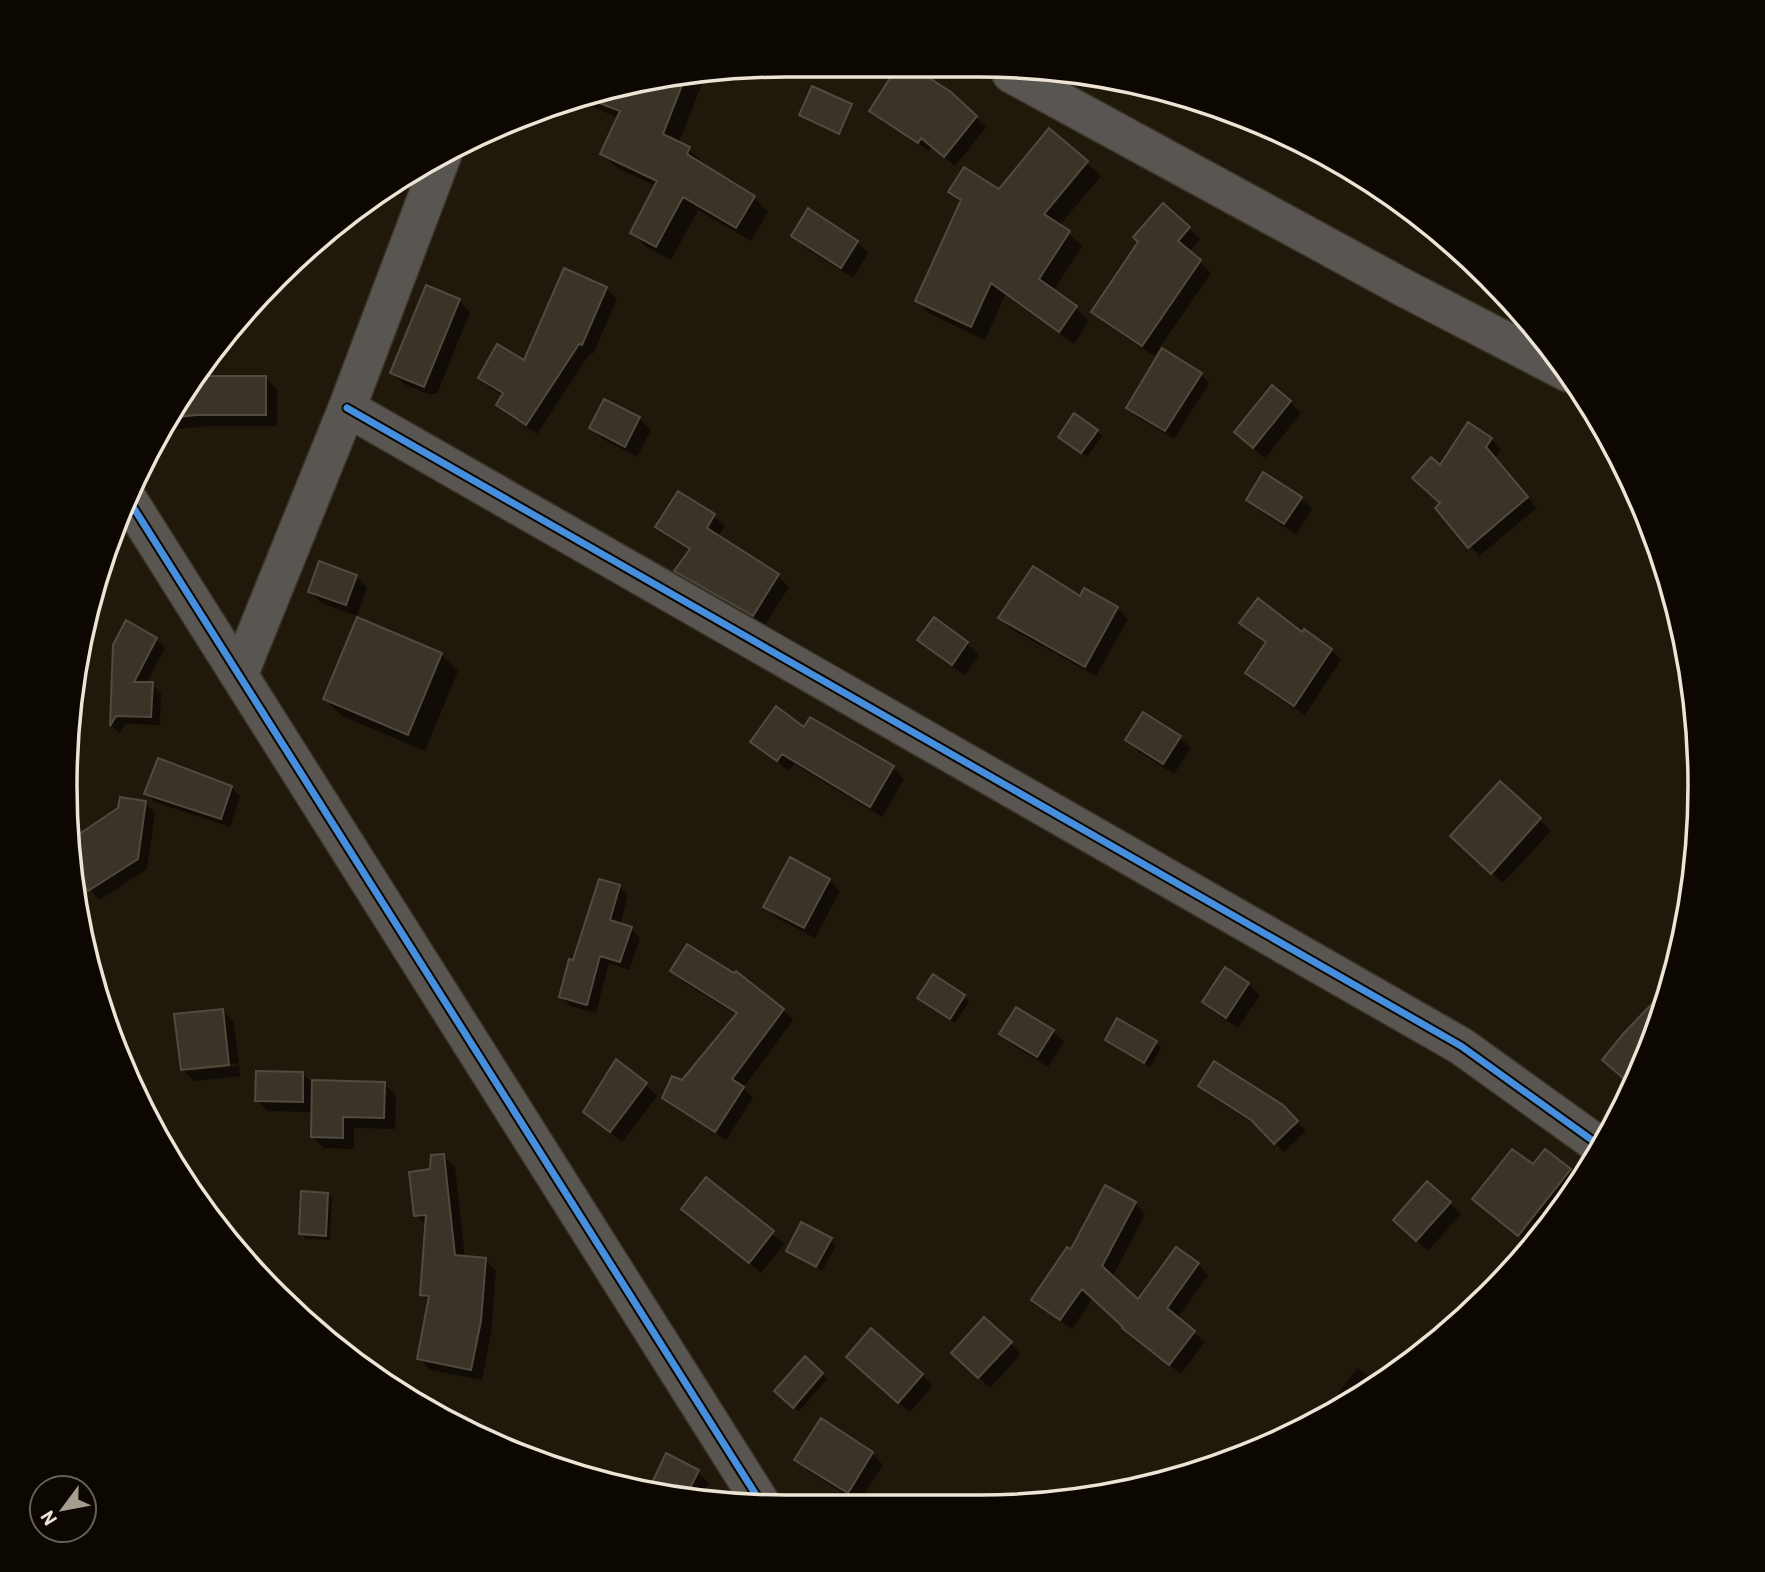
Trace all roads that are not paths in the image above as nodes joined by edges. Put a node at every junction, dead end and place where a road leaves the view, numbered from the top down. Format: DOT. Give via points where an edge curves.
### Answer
graph roads {
  1 [pos="1020,79"];
  2 [pos="438,169"];
  3 [pos="1547,362"];
  4 [pos="347,408"];
  5 [pos="134,508"];
  6 [pos="239,675"];
  7 [pos="1593,1141"];
  8 [pos="755,1494"];
  1 -- 3 [label="street"];
  2 -- 4 [label="street"];
  4 -- 6 [label="street"];
  4 -- 7 [label="street" via="1461,1046"];
  5 -- 6 [label="street"];
  6 -- 8 [label="street"];
}
